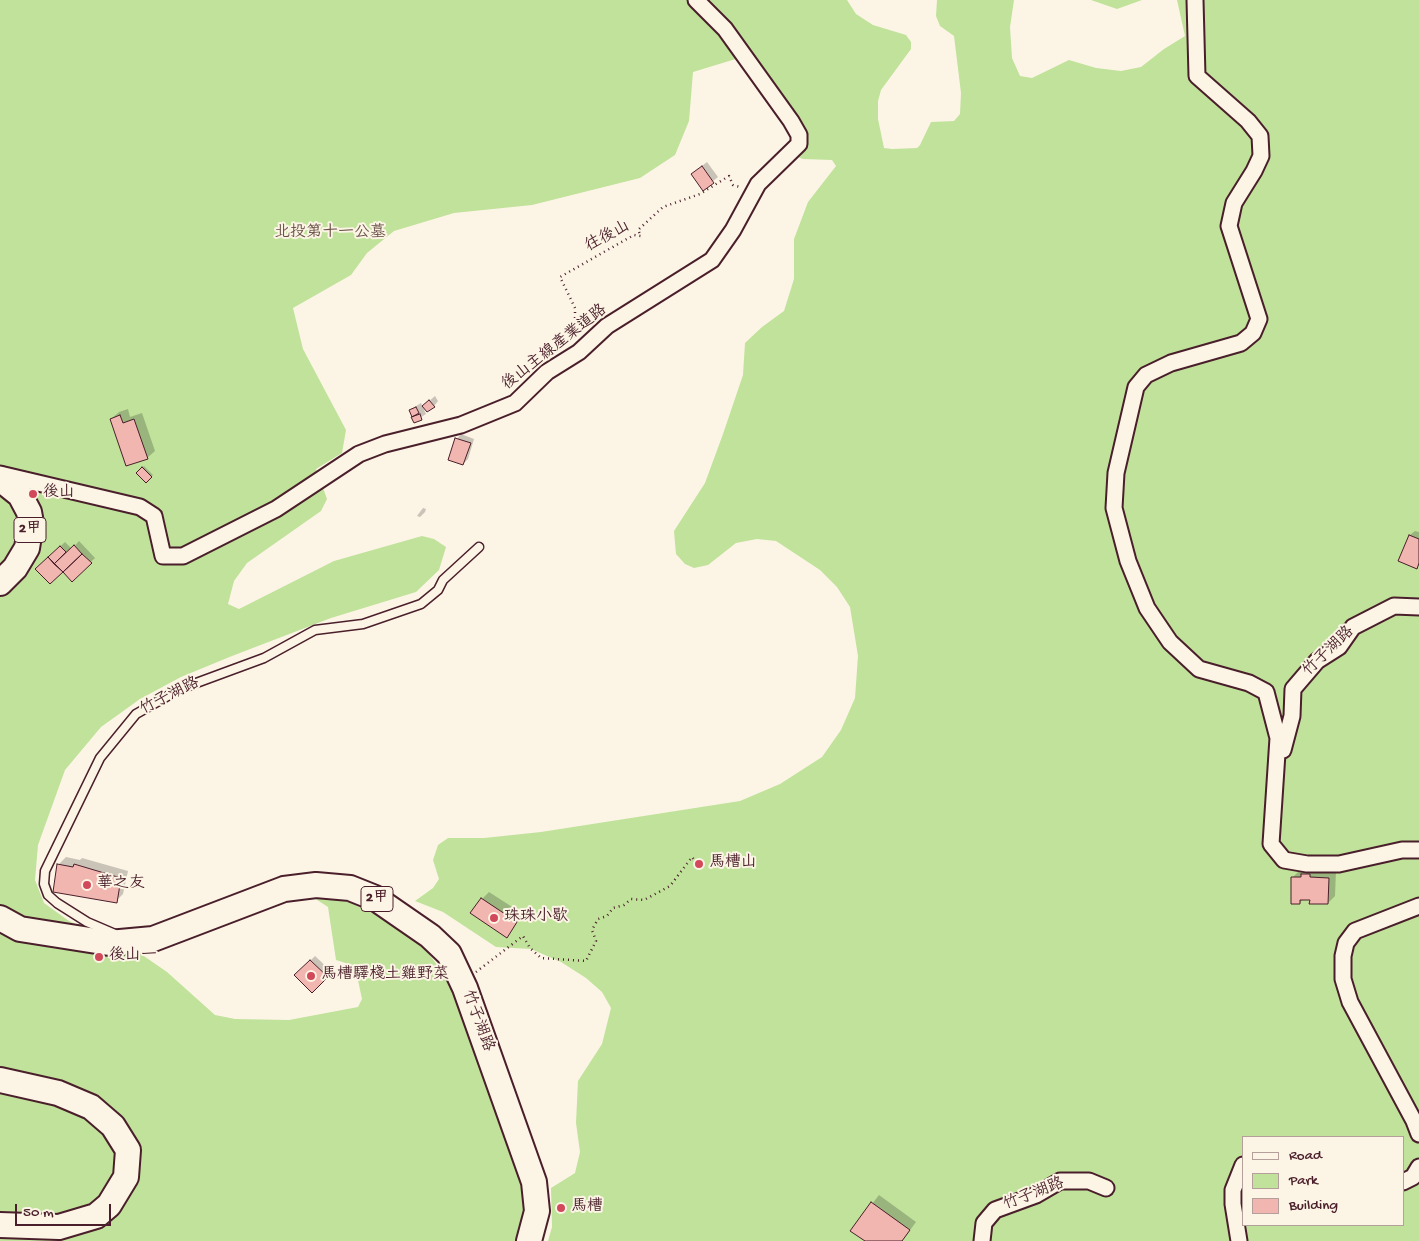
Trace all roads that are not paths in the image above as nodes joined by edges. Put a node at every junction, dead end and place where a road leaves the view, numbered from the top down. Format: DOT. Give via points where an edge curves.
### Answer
graph roads {
  1 [pos="696,0"];
  2 [pos="1194,0"];
  3 [pos="0,474"];
  4 [pos="0,479"];
  5 [pos="478,547"];
  6 [pos="0,583"];
  7 [pos="1419,607"];
  8 [pos="1278,770"];
  9 [pos="1419,850"];
  10 [pos="1419,906"];
  11 [pos="0,918"];
  12 [pos="142,941"];
  13 [pos="0,1080"];
  14 [pos="1419,1134"];
  15 [pos="1419,1167"];
  16 [pos="1242,1168"];
  17 [pos="1404,1182"];
  18 [pos="1106,1188"];
  19 [pos="0,1225"];
  20 [pos="529,1241"];
  21 [pos="982,1241"];
  22 [pos="1239,1241"];
  1 -- 3 [label="street, 後山主線產業道路" via="725,29 799,135 799,144 758,184 712,260 607,326 579,352 547,372 515,403 462,426 385,444 359,454 276,509 183,556 163,556 154,516 140,507"];
  2 -- 8 [label="street" via="1197,76 1248,121 1260,136 1261,156 1234,203 1230,226 1259,319 1253,333 1241,343 1170,364 1146,375 1136,387 1116,473 1114,508 1128,561 1144,600 1170,642 1199,669 1249,683 1266,692 1278,738"];
  4 -- 6 [label="main road, 2甲" via="20,495 31,523 27,548 15,568"];
  5 -- 12 [label="lane, 竹子湖路" via="421,604 363,624 315,630 264,658 180,689 136,714 100,758 52,855 44,884 48,895 57,903 87,922"];
  7 -- 8 [label="street, 竹子湖路" via="1394,606 1353,627 1339,647 1317,661 1293,689 1292,716"];
  8 -- 9 [label="street" via="1271,844 1284,860 1339,864 1402,850"];
  10 -- 14 [label="street" via="1354,931 1346,943 1343,979 1350,1002"];
  11 -- 12 [label="main road, 竹子湖路 / 2甲" via="20,929 109,944"];
  12 -- 20 [label="main road, 竹子湖路 / 2甲" via="284,889 316,885 350,888 375,898 430,936 449,954 463,985 534,1182 537,1211"];
  13 -- 19 [label="main road" via="58,1093 91,1107 113,1126 128,1150 126,1177 109,1205 96,1216 59,1227"];
  15 -- 17 [label="street" via="1413,1177"];
  16 -- 22 [label="street" via="1233,1190"];
  18 -- 21 [label="street, 竹子湖路" via="1089,1181 1060,1181 1036,1195 995,1210 984,1223"];
}
